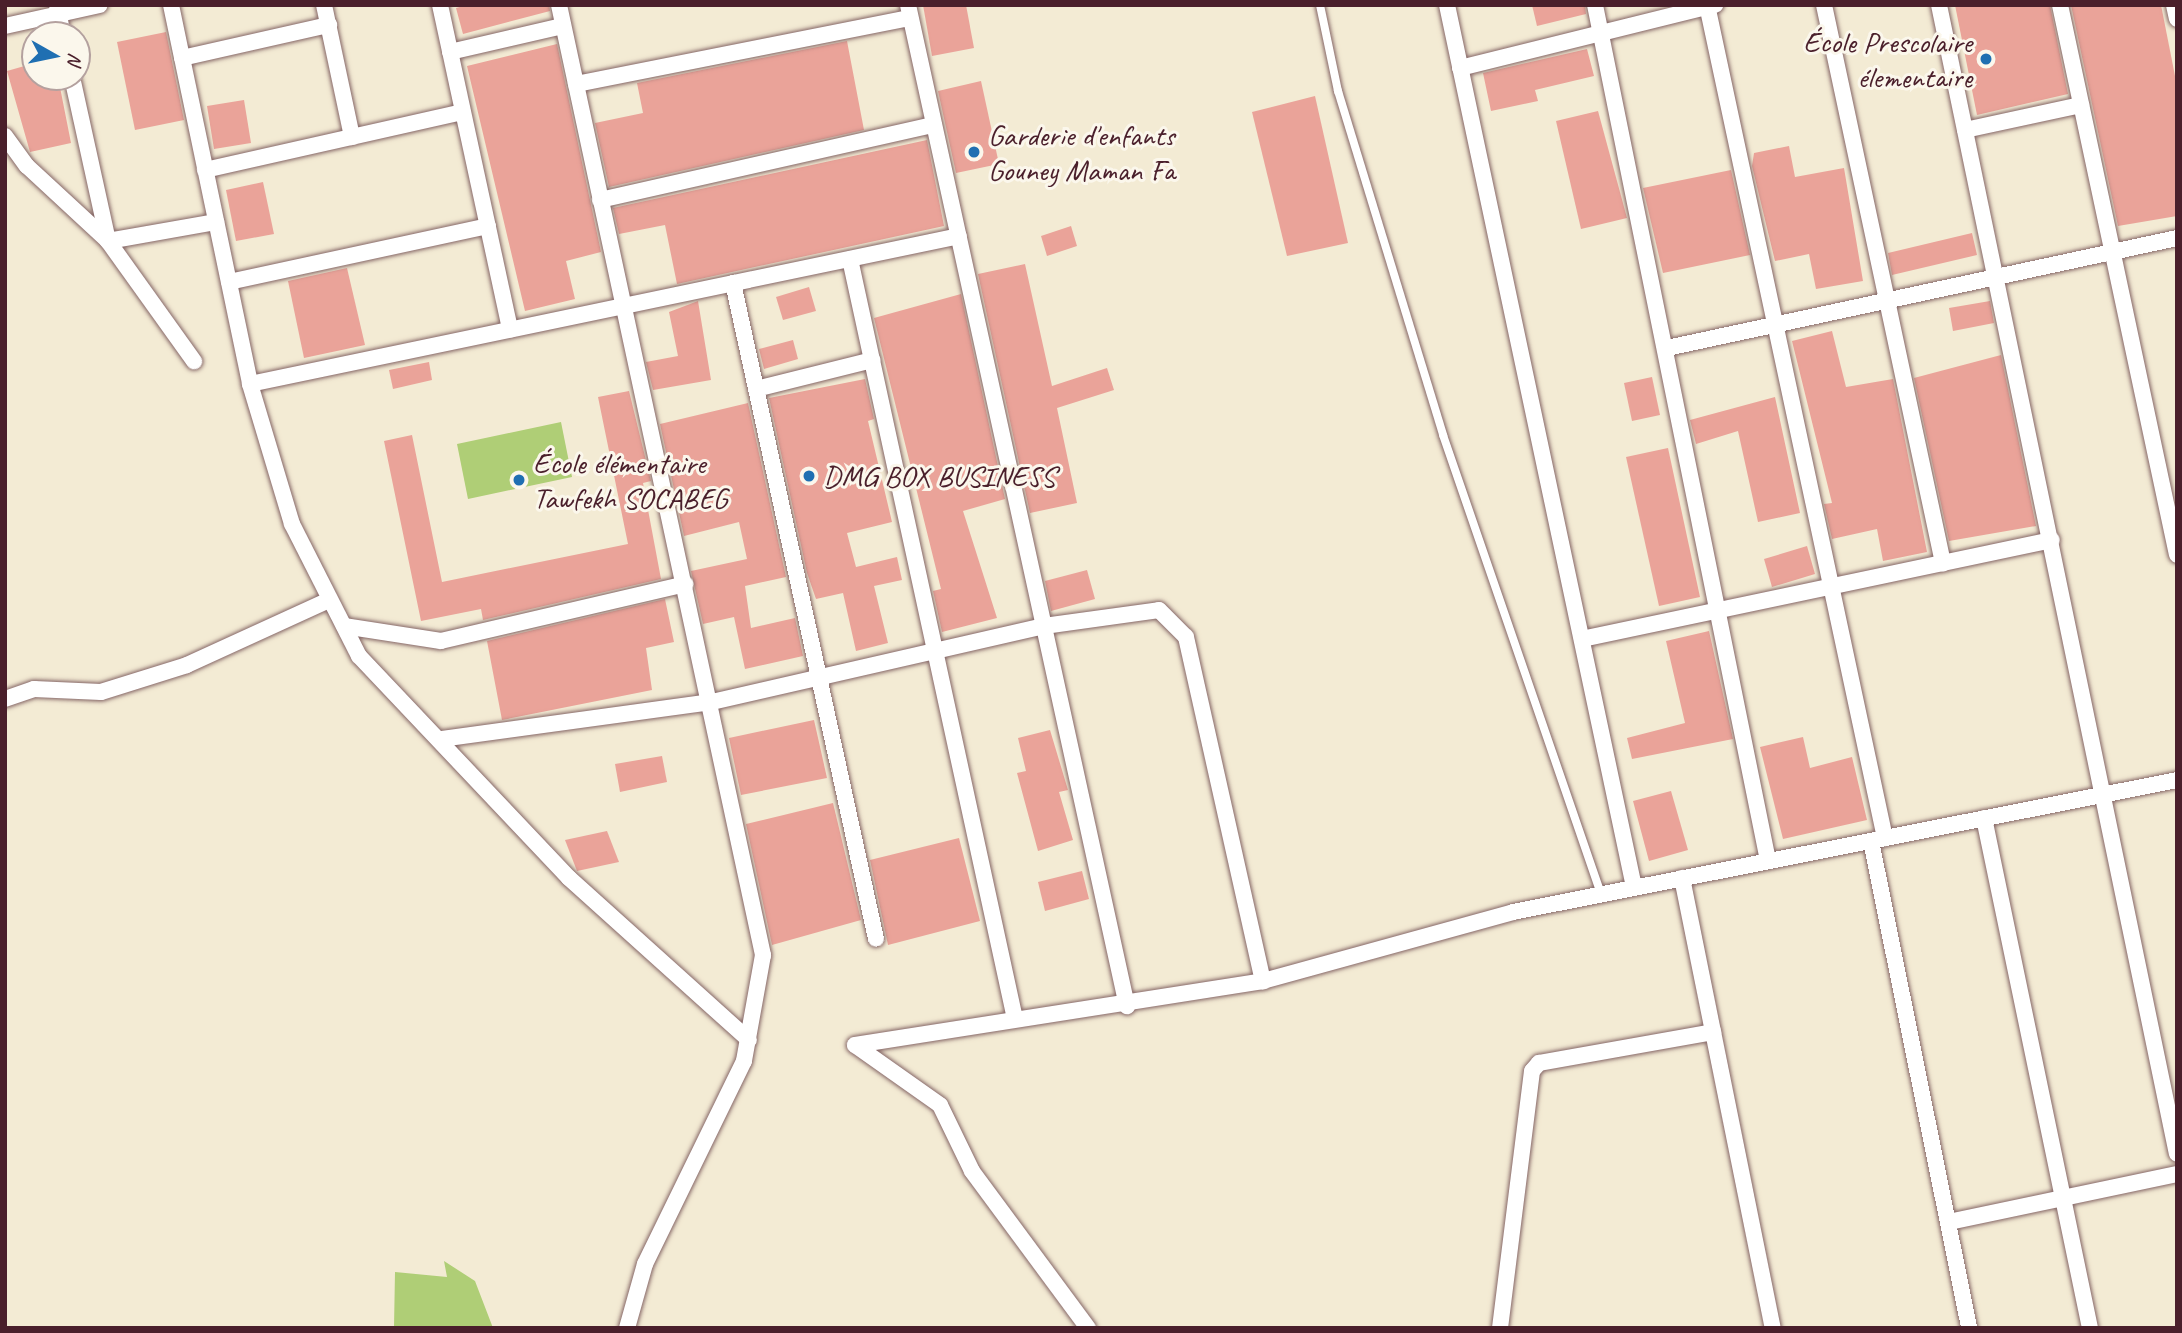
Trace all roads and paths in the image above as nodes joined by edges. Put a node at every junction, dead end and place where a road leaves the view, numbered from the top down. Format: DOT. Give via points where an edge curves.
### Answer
graph roads {
  1 [pos="100,5"];
  2 [pos="171,5"];
  3 [pos="324,5"];
  4 [pos="440,5"];
  5 [pos="559,5"];
  6 [pos="1320,5"];
  7 [pos="1447,5"];
  8 [pos="1595,5"];
  9 [pos="1824,5"];
  10 [pos="1939,5"];
  11 [pos="2060,5"];
  12 [pos="2174,5"];
  13 [pos="1710,6"];
  14 [pos="58,10"];
  15 [pos="909,11"];
  16 [pos="2177,19"];
  17 [pos="328,25"];
  18 [pos="5,26"];
  19 [pos="563,26"];
  20 [pos="1602,29"];
  21 [pos="450,52"];
  22 [pos="182,58"];
  23 [pos="1460,68"];
  24 [pos="576,84"];
  25 [pos="75,91"];
  26 [pos="2081,105"];
  27 [pos="463,111"];
  28 [pos="934,125"];
  29 [pos="1965,130"];
  30 [pos="5,136"];
  31 [pos="352,137"];
  32 [pos="205,170"];
  33 [pos="600,200"];
  34 [pos="216,222"];
  35 [pos="488,226"];
  36 [pos="958,236"];
  37 [pos="2177,238"];
  38 [pos="108,241"];
  39 [pos="2112,252"];
  40 [pos="850,259"];
  41 [pos="1996,276"];
  42 [pos="229,282"];
  43 [pos="733,283"];
  44 [pos="1888,300"];
  45 [pos="623,306"];
  46 [pos="1773,325"];
  47 [pos="510,330"];
  48 [pos="1667,348"];
  49 [pos="872,360"];
  50 [pos="194,361"];
  51 [pos="250,384"];
  52 [pos="756,388"];
  53 [pos="2052,540"];
  54 [pos="2177,555"];
  55 [pos="1943,563"];
  56 [pos="685,584"];
  57 [pos="1831,587"];
  58 [pos="329,600"];
  59 [pos="1721,610"];
  60 [pos="344,626"];
  61 [pos="1044,626"];
  62 [pos="1582,639"];
  63 [pos="934,651"];
  64 [pos="819,678"];
  65 [pos="5,699"];
  66 [pos="712,702"];
  67 [pos="441,739"];
  68 [pos="2177,780"];
  69 [pos="2106,794"];
  70 [pos="1984,818"];
  71 [pos="1878,839"];
  72 [pos="1768,861"];
  73 [pos="1682,878"];
  74 [pos="1634,887"];
  75 [pos="1601,894"];
  76 [pos="876,939"];
  77 [pos="1263,981"];
  78 [pos="1127,1006"];
  79 [pos="1015,1019"];
  80 [pos="1713,1032"];
  81 [pos="750,1040"];
  82 [pos="2177,1154"];
  83 [pos="2177,1174"];
  84 [pos="2063,1197"];
  85 [pos="1949,1222"];
  86 [pos="627,1328"];
  87 [pos="1088,1328"];
  88 [pos="1500,1328"];
  89 [pos="1773,1328"];
  90 [pos="1969,1328"];
  91 [pos="2090,1328"];
  1 -- 14 [label="street"];
  2 -- 22 [label="street"];
  3 -- 17 [label="street"];
  4 -- 21 [label="street"];
  5 -- 19 [label="street"];
  6 -- 75 [label="lane" via="1338,91 1443,435"];
  7 -- 23 [label="street"];
  8 -- 20 [label="street"];
  9 -- 44 [label="street"];
  10 -- 29 [label="street"];
  11 -- 26 [label="street"];
  12 -- 16 [label="street"];
  13 -- 20 [label="street"];
  13 -- 46 [label="street"];
  14 -- 18 [label="street"];
  15 -- 24 [label="street"];
  15 -- 28 [label="street"];
  17 -- 22 [label="street"];
  17 -- 31 [label="street"];
  19 -- 21 [label="street"];
  19 -- 24 [label="street"];
  20 -- 23 [label="street"];
  20 -- 48 [label="street"];
  21 -- 27 [label="street"];
  22 -- 32 [label="street"];
  23 -- 62 [label="street"];
  24 -- 33 [label="street"];
  25 -- 38 [label="street"];
  26 -- 29 [label="street"];
  26 -- 39 [label="street"];
  27 -- 31 [label="street"];
  27 -- 35 [label="street"];
  28 -- 33 [label="street"];
  28 -- 36 [label="street"];
  29 -- 41 [label="street"];
  30 -- 38 [label="street" via="27,166"];
  31 -- 32 [label="street"];
  32 -- 34 [label="street"];
  33 -- 45 [label="street"];
  34 -- 38 [label="street"];
  34 -- 42 [label="street"];
  35 -- 42 [label="street"];
  35 -- 47 [label="street"];
  36 -- 40 [label="street"];
  36 -- 61 [label="street"];
  37 -- 39 [label="street"];
  38 -- 50 [label="street"];
  39 -- 41 [label="street"];
  39 -- 54 [label="street"];
  40 -- 43 [label="street"];
  40 -- 49 [label="street"];
  41 -- 44 [label="street"];
  41 -- 53 [label="street"];
  42 -- 51 [label="street"];
  43 -- 45 [label="street"];
  43 -- 52 [label="street"];
  44 -- 46 [label="street"];
  44 -- 55 [label="street"];
  45 -- 47 [label="street"];
  45 -- 56 [label="street"];
  46 -- 48 [label="street"];
  46 -- 57 [label="street"];
  47 -- 51 [label="street"];
  48 -- 59 [label="street"];
  49 -- 52 [label="street"];
  49 -- 63 [label="street"];
  51 -- 58 [label="street" via="292,524"];
  52 -- 64 [label="street"];
  53 -- 55 [label="street"];
  53 -- 69 [label="street"];
  55 -- 57 [label="street"];
  56 -- 60 [label="street" via="441,641"];
  56 -- 66 [label="street"];
  57 -- 59 [label="street"];
  57 -- 71 [label="street"];
  58 -- 60 [label="street"];
  58 -- 65 [label="street" via="187,665 102,692 34,689"];
  59 -- 62 [label="street"];
  59 -- 72 [label="street"];
  60 -- 67 [label="street" via="359,656 422,729"];
  61 -- 63 [label="street"];
  61 -- 77 [label="street" via="1159,610 1185,637"];
  61 -- 78 [label="street"];
  62 -- 74 [label="street"];
  63 -- 64 [label="street"];
  63 -- 79 [label="street"];
  64 -- 66 [label="street"];
  64 -- 76 [label="street"];
  66 -- 67 [label="street"];
  66 -- 81 [label="street" via="763,955"];
  67 -- 81 [label="street" via="569,878"];
  68 -- 69 [label="street"];
  69 -- 70 [label="street"];
  69 -- 82 [label="street"];
  70 -- 71 [label="street"];
  70 -- 84 [label="street"];
  71 -- 72 [label="street"];
  71 -- 85 [label="street"];
  72 -- 73 [label="street"];
  73 -- 74 [label="street"];
  73 -- 80 [label="street"];
  74 -- 75 [label="street"];
  75 -- 77 [label="street"];
  77 -- 78 [label="street"];
  78 -- 79 [label="street"];
  79 -- 87 [label="street" via="855,1045 940,1105 972,1171"];
  80 -- 88 [label="street" via="1539,1063 1532,1072"];
  80 -- 89 [label="street"];
  81 -- 86 [label="street" via="645,1264"];
  83 -- 84 [label="street"];
  84 -- 85 [label="street"];
  84 -- 91 [label="street"];
  85 -- 90 [label="street"];
}
